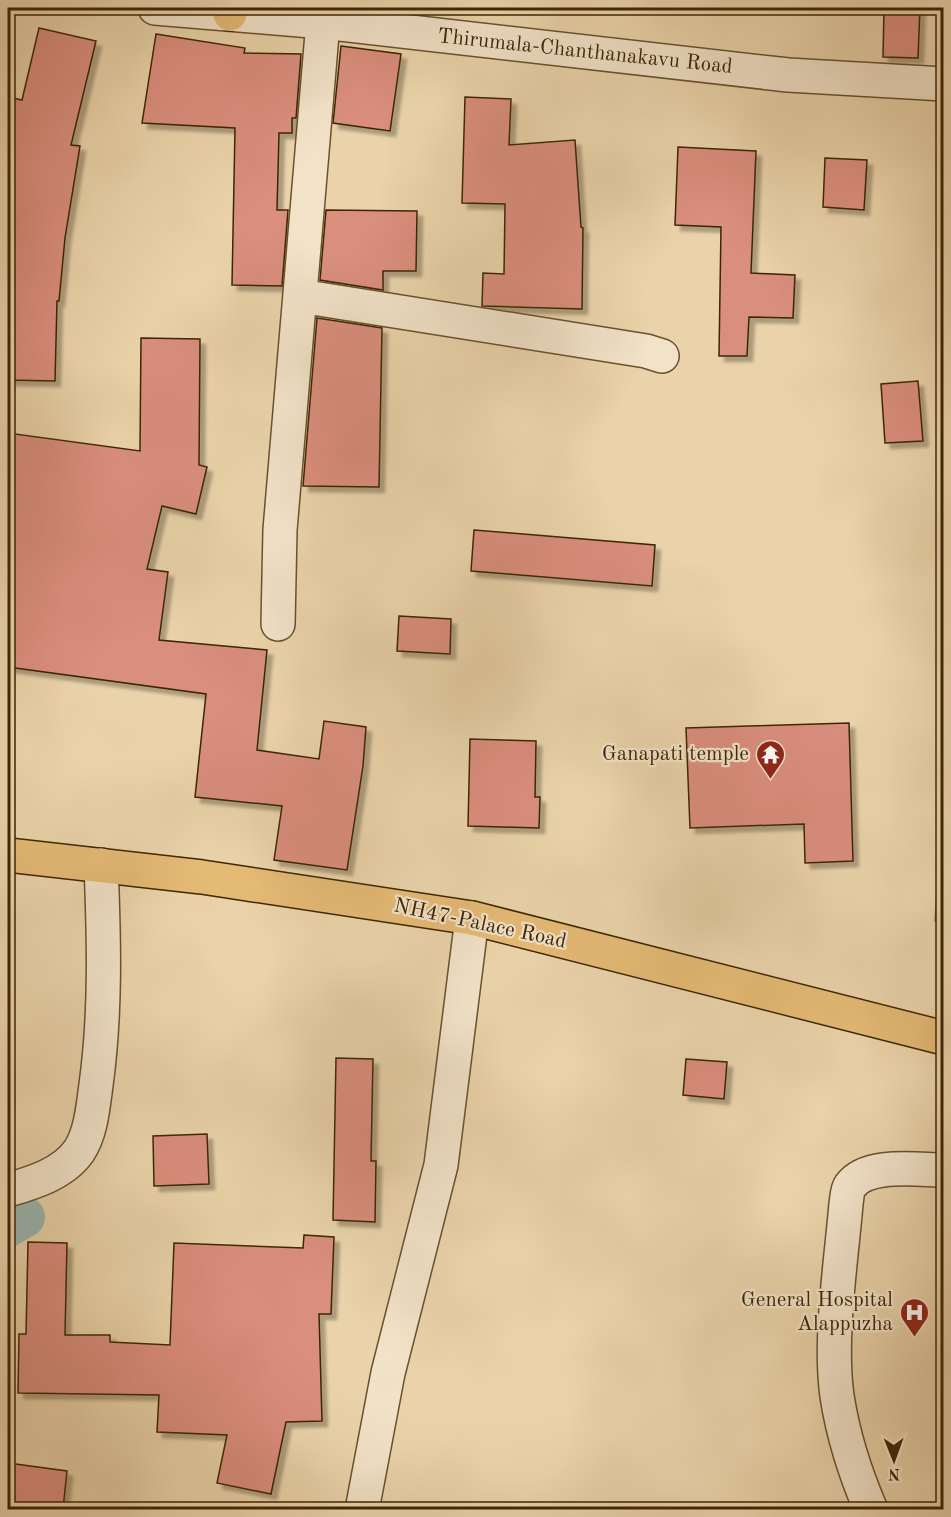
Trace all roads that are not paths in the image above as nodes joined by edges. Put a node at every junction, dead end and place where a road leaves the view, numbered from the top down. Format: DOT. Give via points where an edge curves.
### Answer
graph roads {
  1 [pos="155,8"];
  2 [pos="230,11"];
  3 [pos="323,22"];
  4 [pos="944,84"];
  5 [pos="300,296"];
  6 [pos="662,356"];
  7 [pos="278,624"];
  8 [pos="8,855"];
  9 [pos="101,865"];
  10 [pos="472,918"];
  11 [pos="944,1038"];
  12 [pos="944,1170"];
  13 [pos="8,1190"];
  14 [pos="362,1509"];
  15 [pos="871,1509"];
  1 -- 2 [label="street, Thirumala-Chanthanakavu Road"];
  2 -- 3 [label="street, Thirumala-Chanthanakavu Road"];
  3 -- 4 [label="street, Thirumala-Chanthanakavu Road" via="789,75"];
  3 -- 5 [label="street"];
  5 -- 6 [label="street"];
  5 -- 7 [label="street" via="280,530"];
  8 -- 9 [label="main road, NH47-Palace Road"];
  9 -- 10 [label="main road, NH47-Palace Road"];
  9 -- 13 [label="street" via="102,1042 92,1115 79,1151 65,1165 38,1181"];
  10 -- 11 [label="main road, NH47-Palace Road"];
  10 -- 14 [label="street" via="441,1165 388,1373"];
  12 -- 15 [label="street" via="876,1170 861,1175 849,1187 836,1337 837,1394 846,1445"];
}
